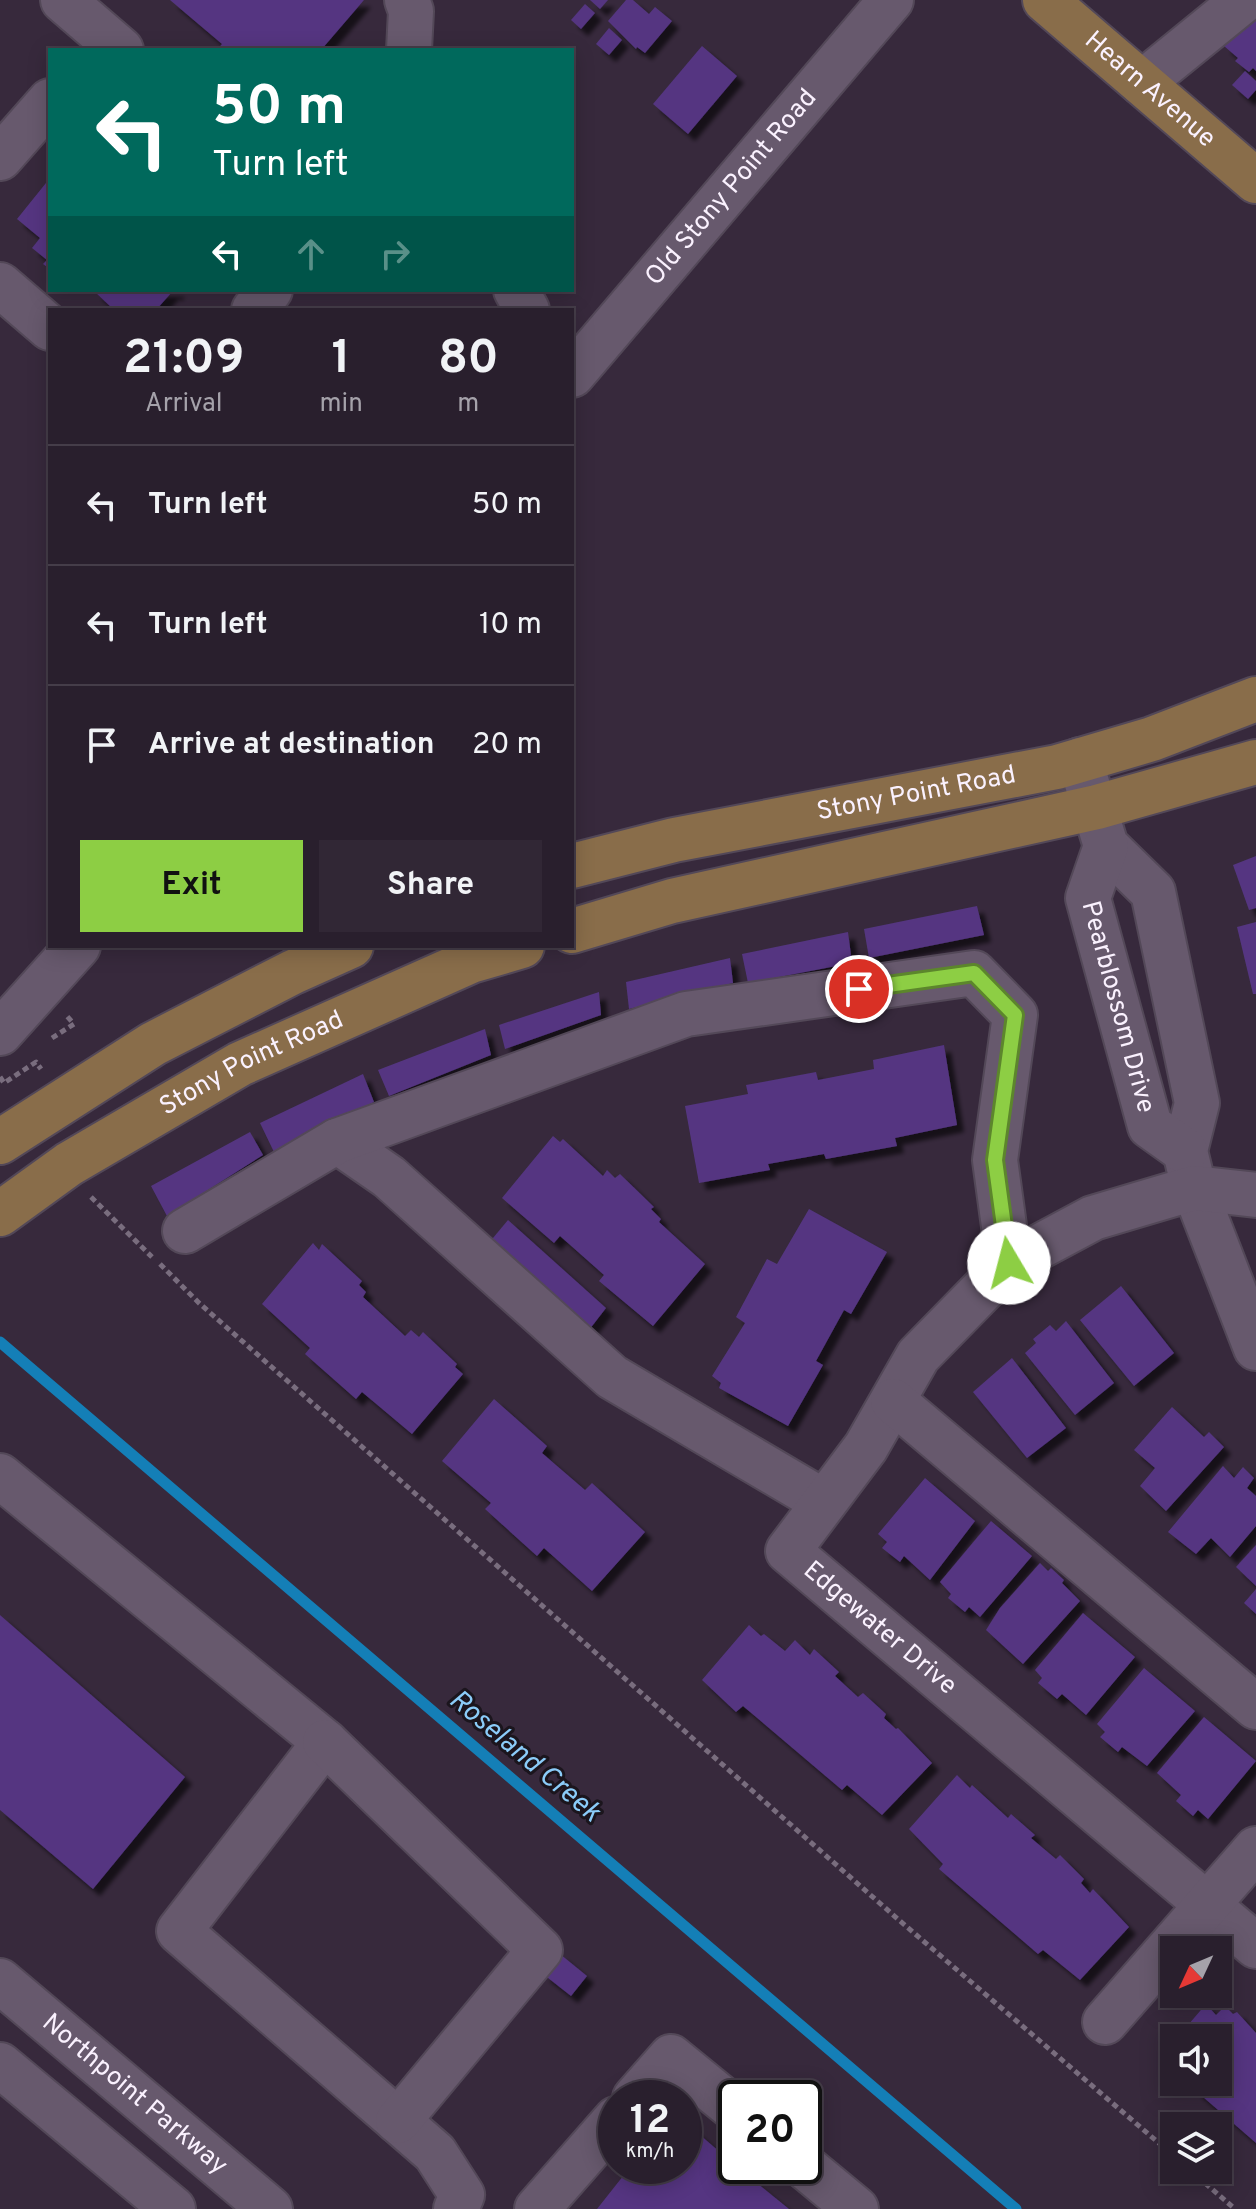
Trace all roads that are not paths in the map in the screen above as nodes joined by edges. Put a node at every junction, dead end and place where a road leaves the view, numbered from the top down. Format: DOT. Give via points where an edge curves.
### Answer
graph roads {
  1 [pos="63,0"];
  2 [pos="407,0"];
  3 [pos="891,0"];
  4 [pos="1045,0"];
  5 [pos="1244,0"];
  6 [pos="119,48"];
  7 [pos="409,48"];
  8 [pos="1142,83"];
  9 [pos="48,103"];
  10 [pos="0,158"];
  11 [pos="1256,181"];
  12 [pos="268,292"];
  13 [pos="256,308"];
  14 [pos="574,370"];
  15 [pos="1256,699"];
  16 [pos="1080,760"];
  17 [pos="1256,762"];
  18 [pos="1099,827"];
  19 [pos="574,865"];
  20 [pos="574,930"];
  21 [pos="76,948"];
  22 [pos="347,948"];
  23 [pos="515,948"];
  24 [pos="4,1023"];
  25 [pos="337,1141"];
  26 [pos="0,1142"];
  27 [pos="1190,1170"];
  28 [pos="1256,1195"];
  29 [pos="0,1214"];
  30 [pos="185,1231"];
  31 [pos="1009,1263"];
  32 [pos="1256,1348"];
  33 [pos="893,1401"];
  34 [pos="0,1476"];
  35 [pos="824,1502"];
  36 [pos="1256,1707"];
  37 [pos="325,1742"];
  38 [pos="1256,1849"];
  39 [pos="1207,1904"];
  40 [pos="1256,1946"];
  41 [pos="0,1981"];
  42 [pos="1105,2022"];
  43 [pos="0,2065"];
  44 [pos="651,2080"];
  45 [pos="699,2080"];
  46 [pos="702,2082"];
  47 [pos="718,2095"];
  48 [pos="398,2121"];
  49 [pos="598,2140"];
  50 [pos="822,2181"];
  51 [pos="173,2209"];
  52 [pos="270,2209"];
  53 [pos="456,2209"];
  54 [pos="537,2209"];
  55 [pos="856,2209"];
  1 -- 6 [label="street"];
  2 -- 7 [label="street"];
  3 -- 14 [label="street, Old Stony Point Road"];
  4 -- 8 [label="main road, Hearn Avenue"];
  5 -- 8 [label="street"];
  8 -- 11 [label="main road, Hearn Avenue"];
  9 -- 10 [label="street"];
  12 -- 13 [label="street"];
  15 -- 16 [label="main road, Stony Point Road"];
  16 -- 18 [label="street"];
  16 -- 19 [label="main road, Stony Point Road" via="674,840"];
  17 -- 18 [label="main road, Stony Point Road"];
  18 -- 20 [label="main road, Stony Point Road" via="672,901"];
  18 -- 27 [label="street, Pearblossom Drive" via="1153,892 1197,1103"];
  18 -- 27 [label="street, Pearblossom Drive" via="1088,898 1150,1126"];
  21 -- 24 [label="street"];
  22 -- 26 [label="main road" via="153,1044"];
  23 -- 29 [label="main road, Stony Point Road" via="471,961 240,1064 69,1164"];
  25 -- 30 [label="street"];
  25 -- 31 [label="street" via="686,1014 974,973 1015,1015 995,1160"];
  25 -- 35 [label="street" via="389,1177 612,1377"];
  27 -- 28 [label="street"];
  27 -- 31 [label="street, Edgewater Drive"];
  27 -- 32 [label="street"];
  31 -- 33 [label="street, Edgewater Drive" via="918,1356"];
  33 -- 35 [label="street, Edgewater Drive"];
  33 -- 36 [label="street"];
  34 -- 37 [label="street"];
  35 -- 39 [label="street, Edgewater Drive" via="788,1551"];
  37 -- 48 [label="street" via="540,1950"];
  37 -- 48 [label="street" via="179,1931"];
  38 -- 39 [label="street"];
  39 -- 40 [label="street, Edgewater Drive"];
  39 -- 42 [label="street"];
  41 -- 52 [label="street, Northpoint Parkway"];
  43 -- 51 [label="street"];
  44 -- 45 [label="street" via="671,2057"];
  46 -- 47 [label="street"];
  48 -- 53 [label="street" via="435,2153 462,2195"];
  49 -- 54 [label="street"];
  50 -- 55 [label="street"];
}
